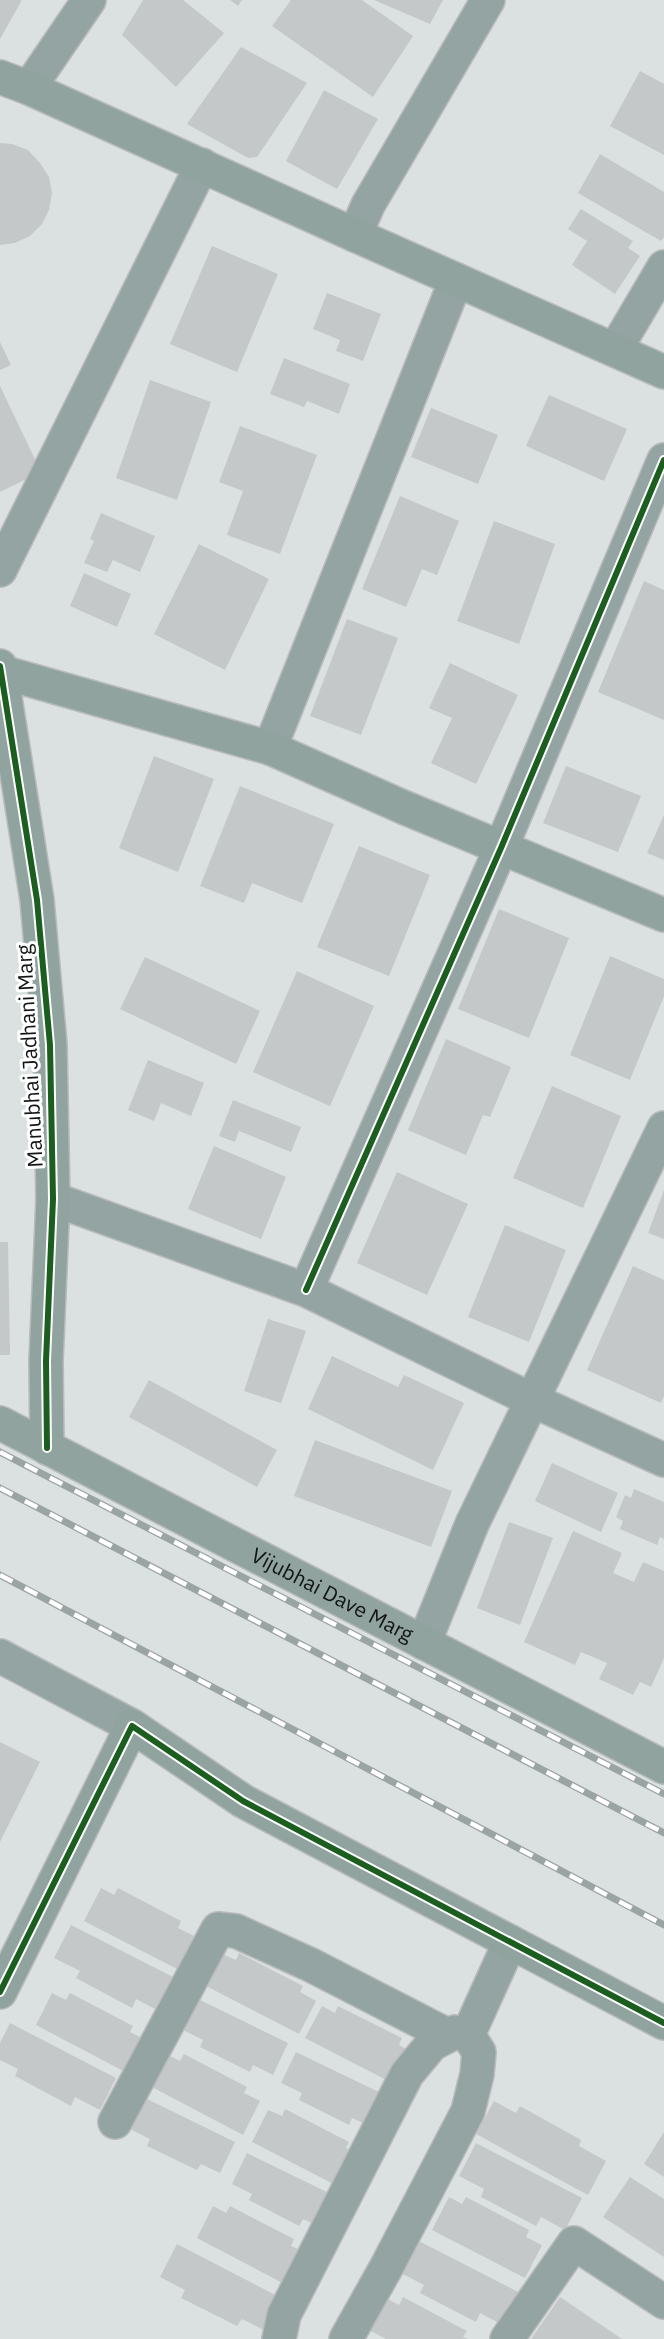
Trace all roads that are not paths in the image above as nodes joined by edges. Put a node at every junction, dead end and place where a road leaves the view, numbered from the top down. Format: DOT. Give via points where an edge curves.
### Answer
graph roads {
  1 [pos="89,0"];
  2 [pos="488,0"];
  3 [pos="15,82"];
  4 [pos="202,165"];
  5 [pos="355,235"];
  6 [pos="664,267"];
  7 [pos="456,280"];
  8 [pos="615,350"];
  9 [pos="664,372"];
  10 [pos="664,460"];
  11 [pos="0,570"];
  12 [pos="1,669"];
  13 [pos="270,748"];
  14 [pos="501,848"];
  15 [pos="664,915"];
  16 [pos="664,1128"];
  17 [pos="53,1198"];
  18 [pos="306,1290"];
  19 [pos="532,1400"];
  20 [pos="0,1423"];
  21 [pos="47,1448"];
  22 [pos="664,1460"];
  23 [pos="424,1643"];
  24 [pos="0,1656"];
  25 [pos="132,1726"];
  26 [pos="664,1767"];
  27 [pos="510,1942"];
  28 [pos="0,1992"];
  29 [pos="664,2023"];
  30 [pos="457,2035"];
  31 [pos="115,2122"];
  32 [pos="664,2302"];
  33 [pos="279,2339"];
  34 [pos="346,2339"];
  35 [pos="507,2339"];
  1 -- 3 [label="street"];
  2 -- 5 [label="street" via="368,205"];
  3 -- 4 [label="street"];
  4 -- 5 [label="street"];
  4 -- 11 [label="street"];
  5 -- 7 [label="street"];
  6 -- 8 [label="street"];
  7 -- 8 [label="street"];
  7 -- 13 [label="street"];
  8 -- 9 [label="street"];
  10 -- 14 [label="street"];
  12 -- 13 [label="street"];
  12 -- 17 [label="street, Manubhai Jadhani Marg" via="37,900 50,1045"];
  13 -- 14 [label="street"];
  14 -- 15 [label="street"];
  14 -- 18 [label="street"];
  16 -- 19 [label="street"];
  17 -- 18 [label="street"];
  17 -- 21 [label="street, Manubhai Jadhani Marg" via="46,1361"];
  18 -- 19 [label="street"];
  19 -- 22 [label="street"];
  19 -- 23 [label="street" via="472,1524"];
  20 -- 21 [label="street, Vijubhai Dave Marg"];
  21 -- 23 [label="street, Vijubhai Dave Marg"];
  23 -- 26 [label="street, Vijubhai Dave Marg"];
  24 -- 25 [label="street"];
  25 -- 27 [label="street" via="243,1801"];
  25 -- 28 [label="street"];
  27 -- 29 [label="street"];
  27 -- 30 [label="street"];
  30 -- 31 [label="street" via="236,1931 218,1929"];
  30 -- 33 [label="street" via="432,2044 407,2074 284,2315"];
  30 -- 34 [label="street" via="479,2052 468,2111"];
  32 -- 35 [label="street" via="574,2243"];
}
